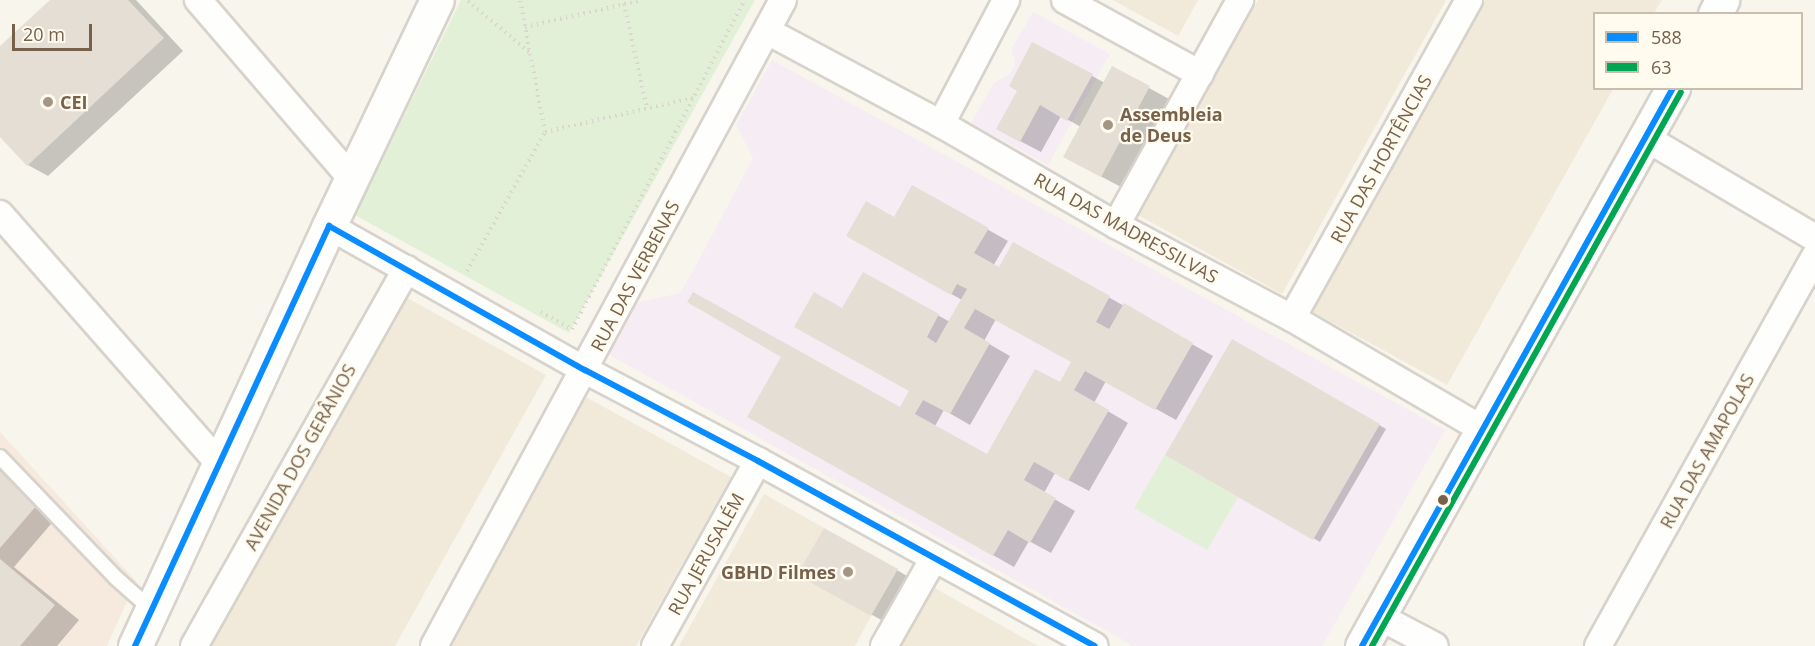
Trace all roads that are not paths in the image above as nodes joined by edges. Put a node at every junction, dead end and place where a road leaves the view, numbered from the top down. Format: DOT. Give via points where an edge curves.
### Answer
graph roads {
  1 [pos="198,0"];
  2 [pos="783,0"];
  3 [pos="1006,0"];
  4 [pos="1065,0"];
  5 [pos="1240,0"];
  6 [pos="1469,0"];
  7 [pos="453,1"];
  8 [pos="767,31"];
  9 [pos="1200,74"];
  10 [pos="1672,90"];
  11 [pos="941,124"];
  12 [pos="1646,138"];
  13 [pos="352,179"];
  14 [pos="0,214"];
  15 [pos="1116,225"];
  16 [pos="329,226"];
  17 [pos="1815,238"];
  18 [pos="1815,256"];
  19 [pos="406,268"];
  20 [pos="1292,318"];
  21 [pos="585,370"];
  22 [pos="1482,429"];
  23 [pos="0,457"];
  24 [pos="758,461"];
  25 [pos="219,463"];
  26 [pos="934,558"];
  27 [pos="151,610"];
  28 [pos="1378,616"];
  29 [pos="135,646"];
  30 [pos="194,646"];
  31 [pos="434,646"];
  32 [pos="655,646"];
  33 [pos="884,646"];
  34 [pos="1094,646"];
  35 [pos="1362,646"];
  36 [pos="1435,646"];
  37 [pos="1598,646"];
  1 -- 13 [label="street"];
  2 -- 8 [label="street, RUA DAS VERBENAS"];
  3 -- 11 [label="street"];
  4 -- 9 [label="street"];
  5 -- 9 [label="street"];
  6 -- 20 [label="street, RUA DAS HORTÊNCIAS"];
  7 -- 13 [label="street"];
  8 -- 11 [label="street, RUA DAS MADRESSILVAS"];
  8 -- 21 [label="street, RUA DAS VERBENAS"];
  9 -- 15 [label="street"];
  10 -- 12 [label="street"];
  11 -- 15 [label="street, RUA DAS MADRESSILVAS"];
  12 -- 17 [label="street"];
  12 -- 22 [label="street"];
  13 -- 16 [label="street"];
  14 -- 25 [label="street"];
  15 -- 20 [label="street, RUA DAS MADRESSILVAS"];
  16 -- 19 [label="street"];
  16 -- 25 [label="street"];
  18 -- 37 [label="street, RUA DAS AMAPOLAS"];
  19 -- 21 [label="street"];
  19 -- 30 [label="street, AVENIDA DOS GERÂNIOS"];
  20 -- 22 [label="street, RUA DAS MADRESSILVAS"];
  21 -- 24 [label="street"];
  21 -- 31 [label="street, RUA DAS VERBENAS"];
  22 -- 28 [label="street"];
  23 -- 27 [label="lane"];
  24 -- 26 [label="street"];
  24 -- 32 [label="street, RUA JERUSALÉM"];
  25 -- 27 [label="street"];
  26 -- 33 [label="street"];
  26 -- 34 [label="street"];
  27 -- 29 [label="street"];
  28 -- 35 [label="street"];
  28 -- 36 [label="street"];
}
